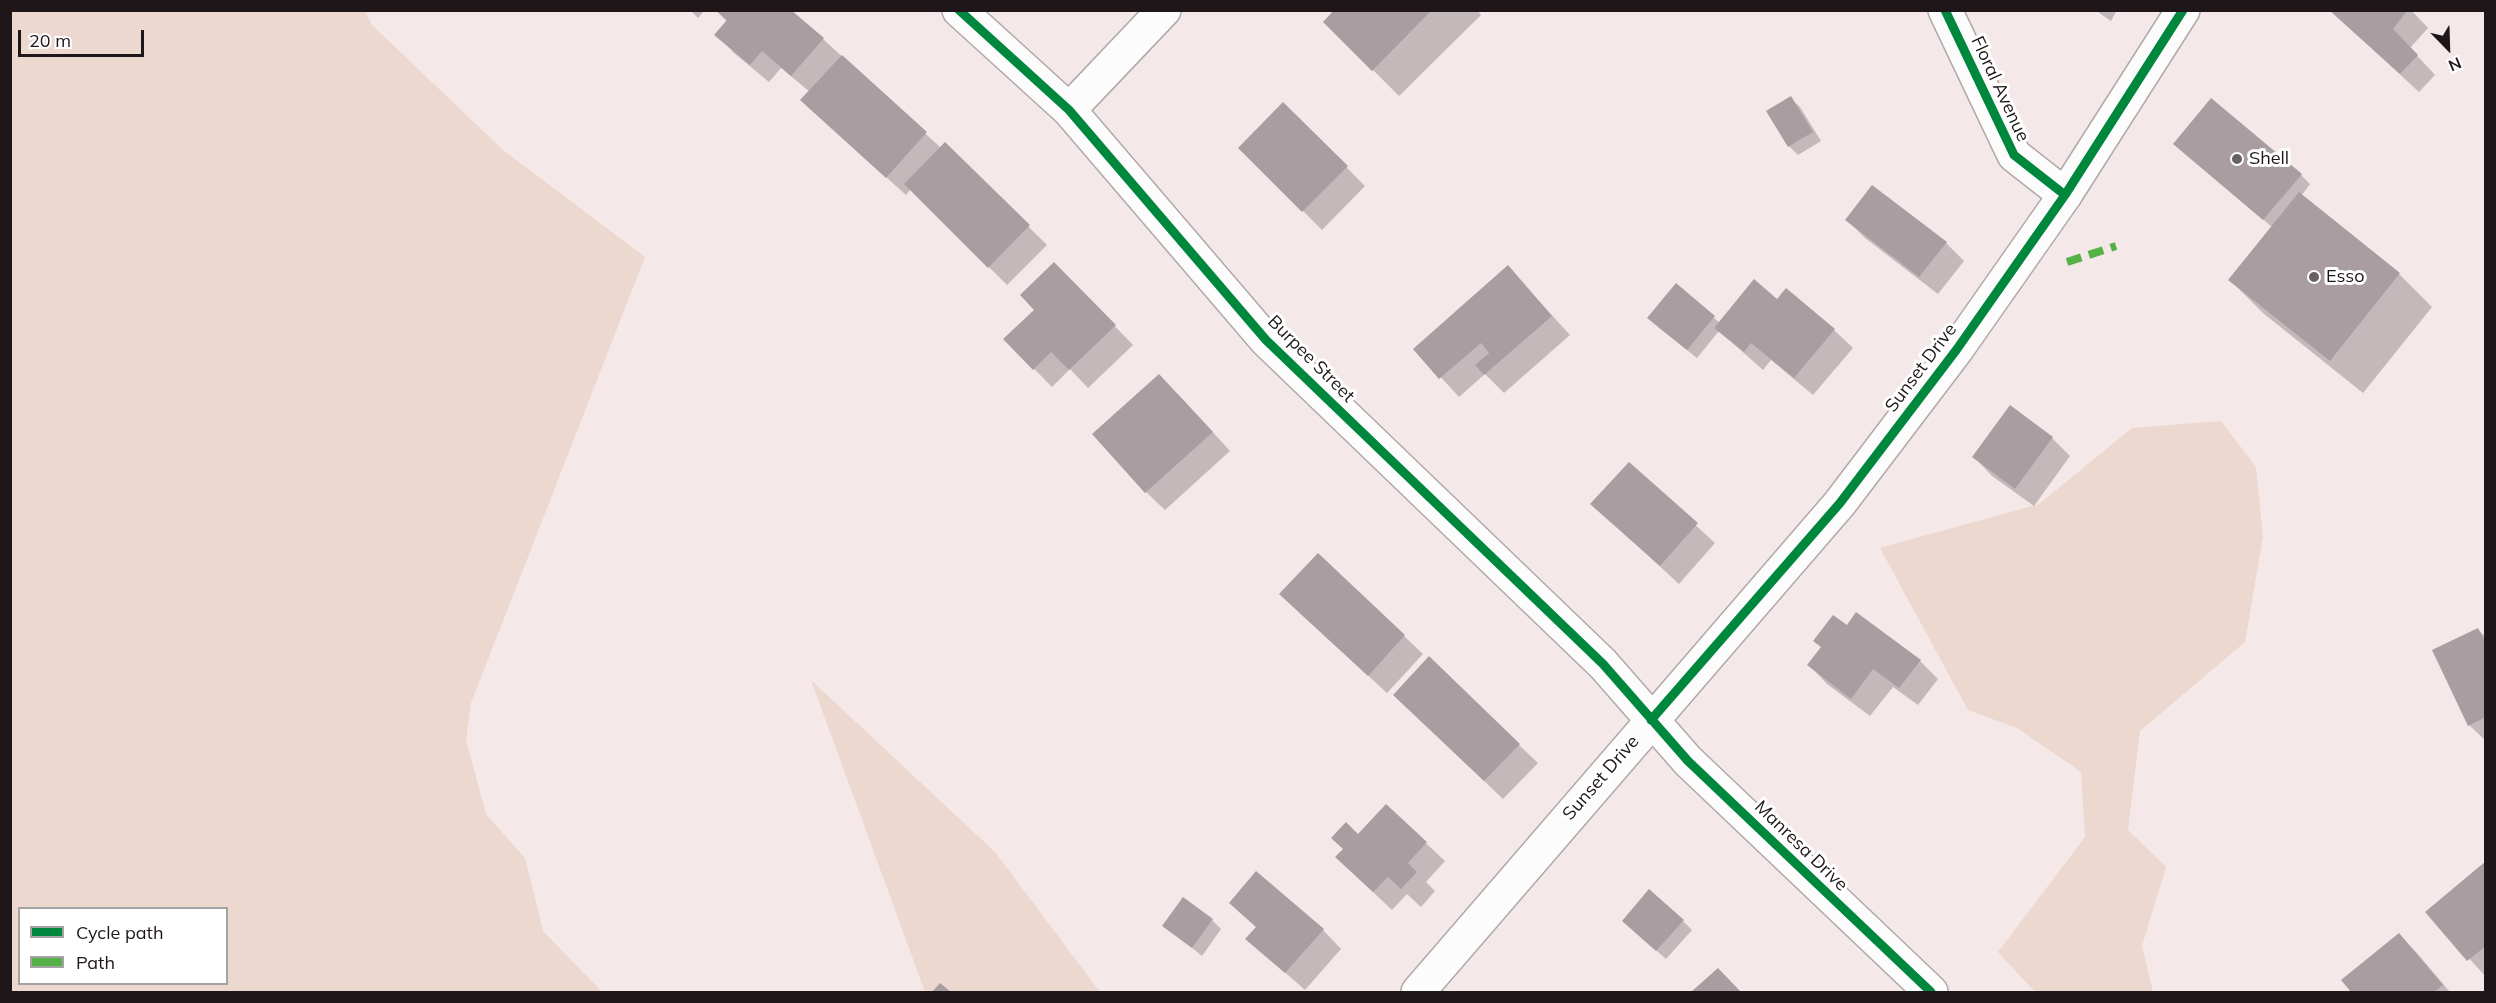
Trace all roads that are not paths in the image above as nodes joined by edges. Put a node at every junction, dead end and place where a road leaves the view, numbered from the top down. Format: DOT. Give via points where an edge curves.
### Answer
graph roads {
  1 [pos="959,10"];
  2 [pos="1164,10"];
  3 [pos="1945,10"];
  4 [pos="2183,10"];
  5 [pos="1069,110"];
  6 [pos="2065,195"];
  7 [pos="1651,720"];
  8 [pos="1419,993"];
  9 [pos="1930,993"];
  1 -- 5 [label="street, Burpee Street"];
  2 -- 5 [label="street"];
  3 -- 6 [label="street, Floral Avenue" via="2014,155"];
  4 -- 6 [label="street, Sunset Drive"];
  5 -- 7 [label="street, Burpee Street" via="1266,340 1604,664"];
  6 -- 7 [label="street, Sunset Drive" via="1957,349 1840,503"];
  7 -- 8 [label="street, Sunset Drive"];
  7 -- 9 [label="street, Manresa Drive" via="1688,761"];
}
